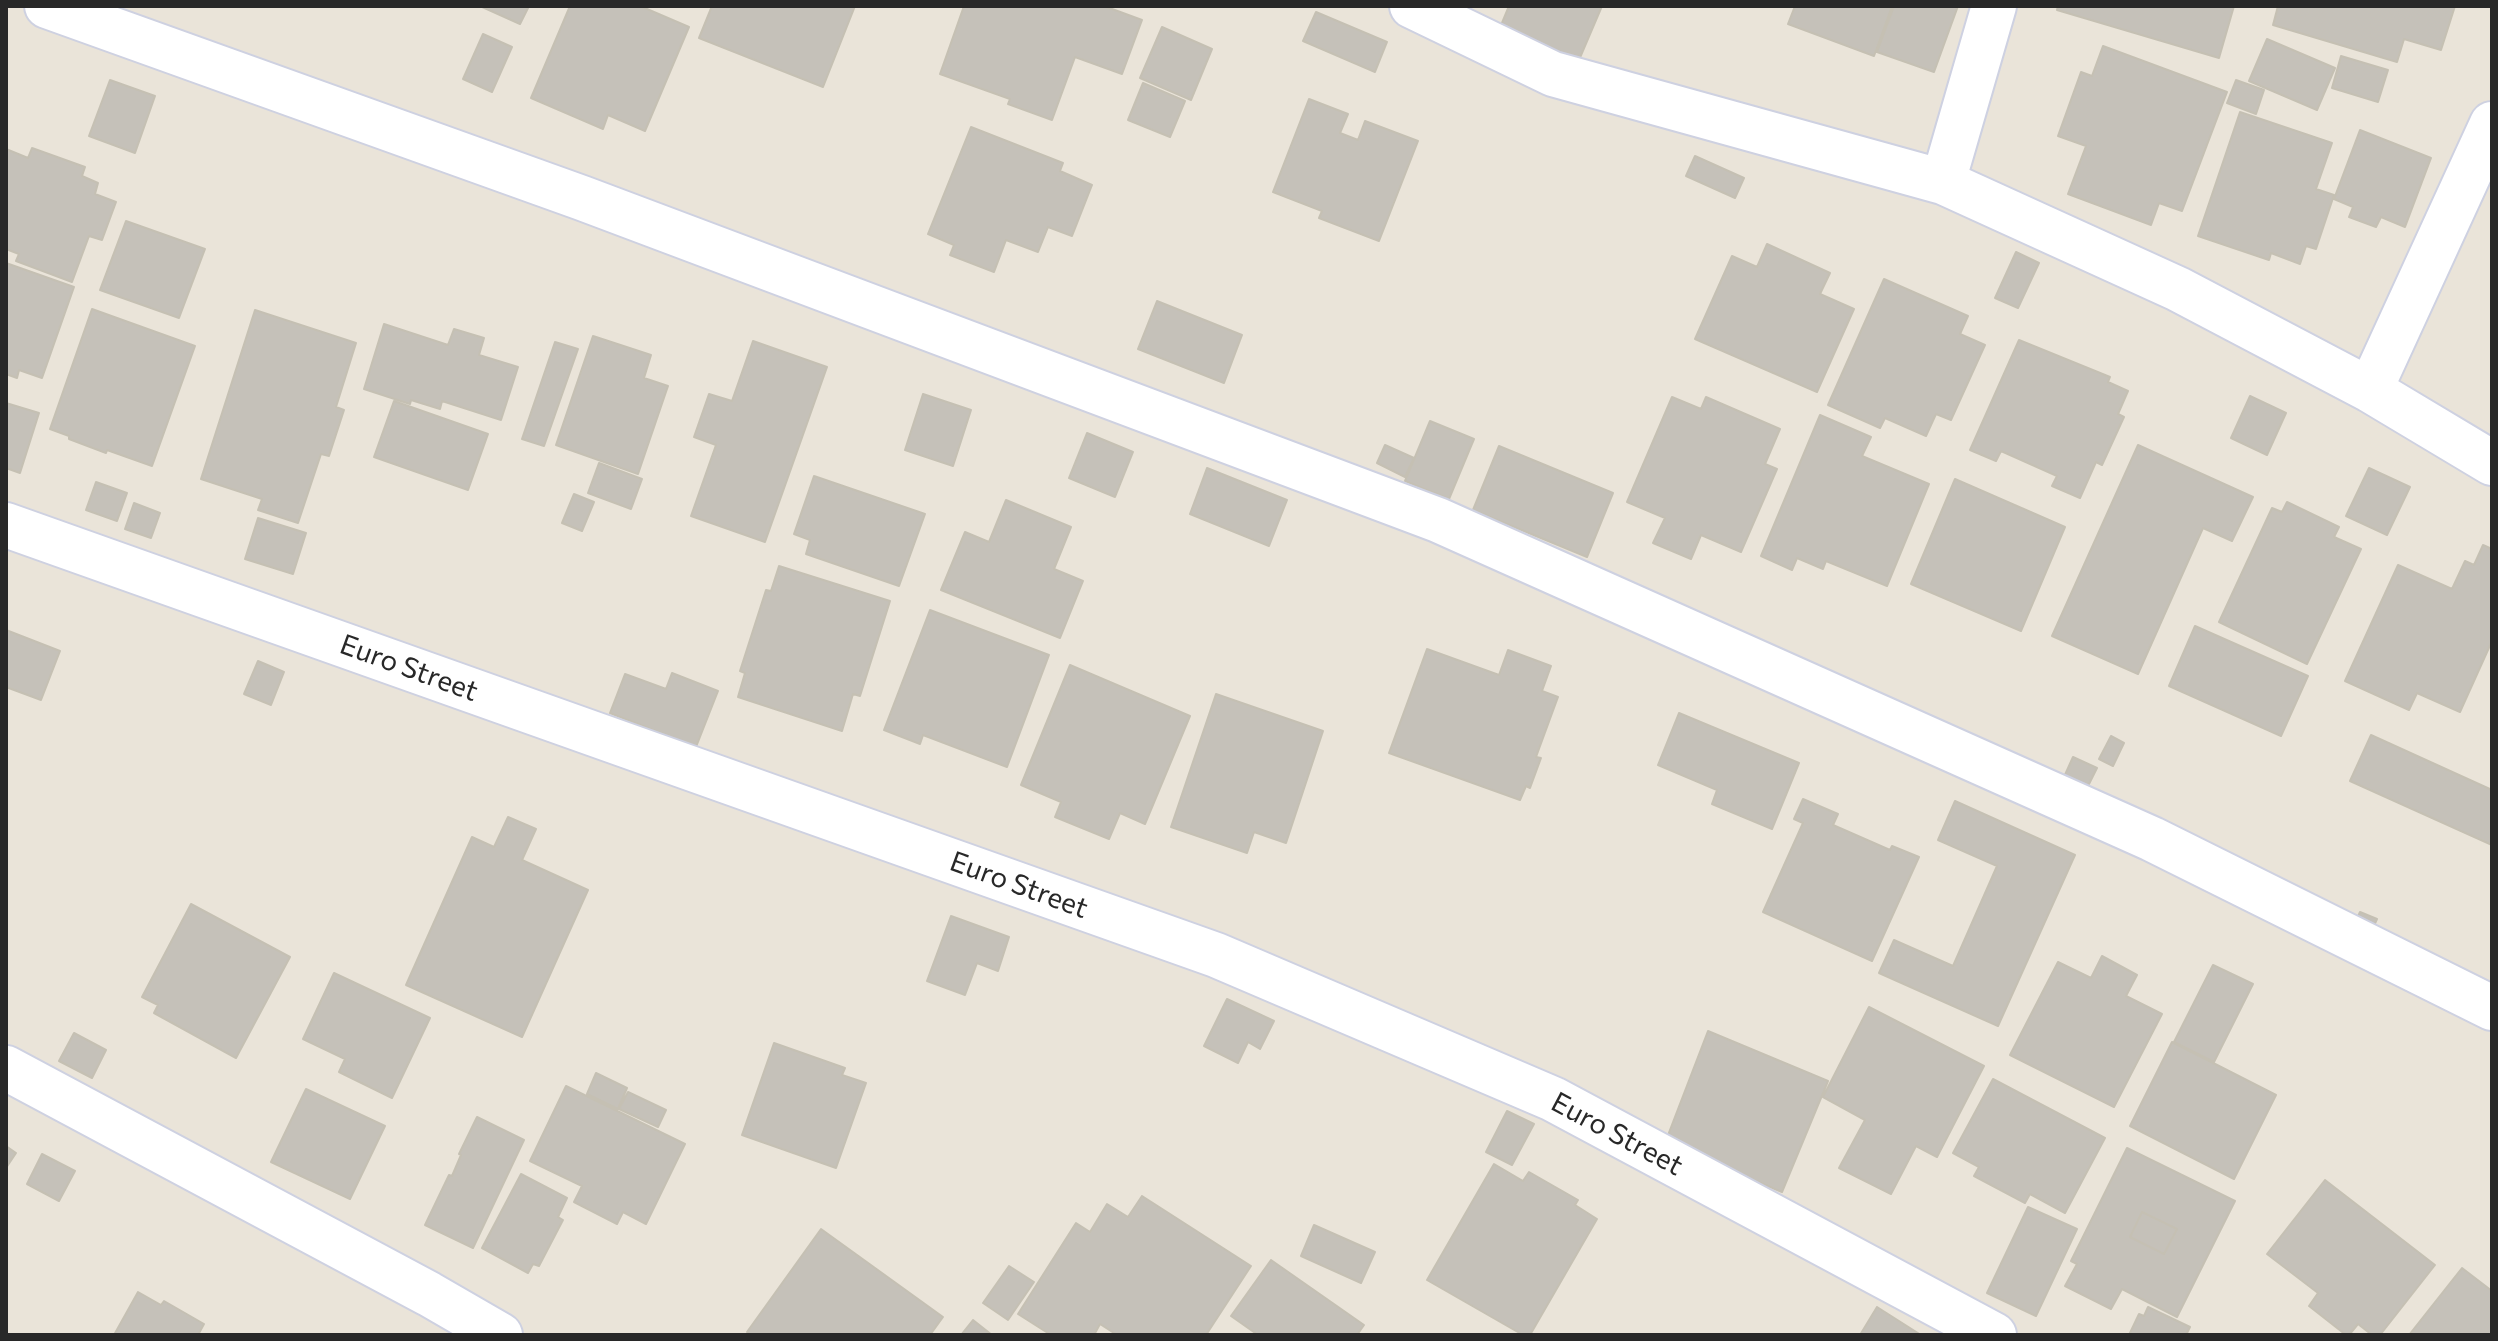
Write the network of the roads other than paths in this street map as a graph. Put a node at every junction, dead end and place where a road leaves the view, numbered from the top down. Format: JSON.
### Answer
{"nodes":[{"id":1,"x":47,"y":6,"type":"edge"},
{"id":2,"x":1412,"y":6,"type":"edge"},
{"id":3,"x":1994,"y":6,"type":"edge"},
{"id":4,"x":2492,"y":124,"type":"edge"},
{"id":5,"x":1943,"y":182,"type":"junction"},
{"id":6,"x":2370,"y":390,"type":"junction"},
{"id":7,"x":2492,"y":463,"type":"edge"},
{"id":8,"x":6,"y":525,"type":"edge"},
{"id":9,"x":2492,"y":1008,"type":"edge"},
{"id":10,"x":6,"y":1068,"type":"edge"},
{"id":11,"x":500,"y":1335,"type":"edge"},
{"id":12,"x":1994,"y":1335,"type":"edge"}],
"edges":[{"from":1,"to":9,"type":"street"},
{"from":2,"to":5,"type":"street"},
{"from":3,"to":5,"type":"street"},
{"from":4,"to":6,"type":"street"},
{"from":5,"to":6,"type":"street"},
{"from":6,"to":7,"type":"street"},
{"from":8,"to":12,"type":"street","name":"Euro Street"},
{"from":10,"to":11,"type":"street"}]}
